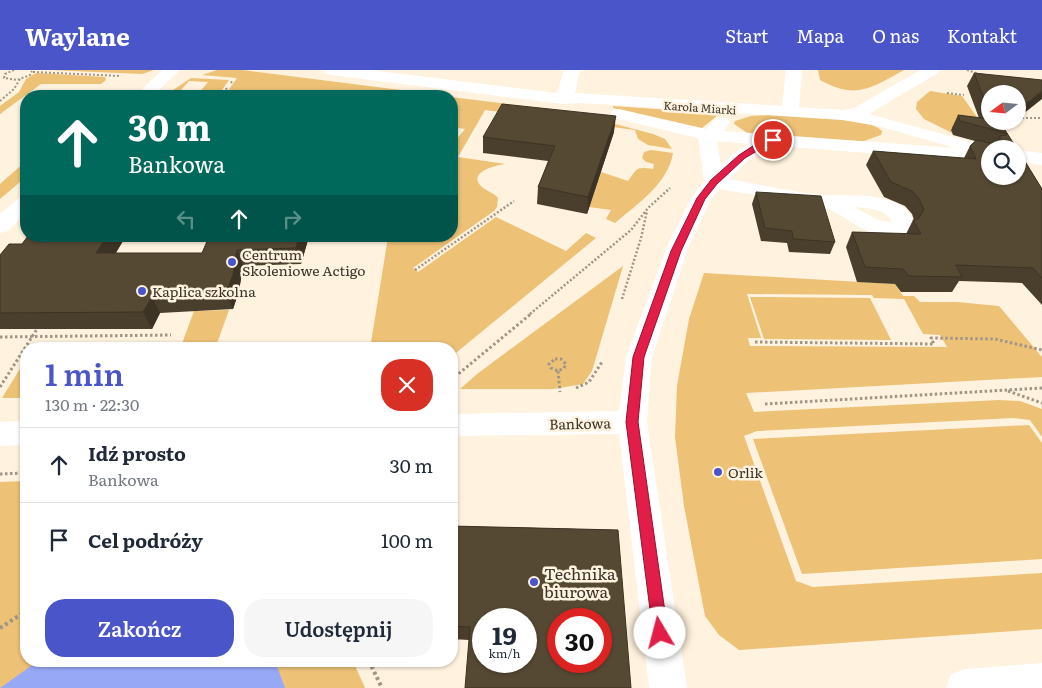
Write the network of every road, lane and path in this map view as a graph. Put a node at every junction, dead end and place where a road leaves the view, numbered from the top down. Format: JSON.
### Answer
{"nodes":[{"id":1,"x":14,"y":70,"type":"edge"},
{"id":2,"x":172,"y":70,"type":"edge"},
{"id":3,"x":330,"y":70,"type":"edge"},
{"id":4,"x":572,"y":70,"type":"edge"},
{"id":5,"x":794,"y":70,"type":"edge"},
{"id":6,"x":932,"y":70,"type":"edge"},
{"id":7,"x":967,"y":70,"type":"edge"},
{"id":8,"x":32,"y":71,"type":"edge"},
{"id":9,"x":487,"y":72,"type":"dead end"},
{"id":10,"x":121,"y":76,"type":"dead end"},
{"id":11,"x":983,"y":76,"type":"edge"},
{"id":12,"x":6,"y":79,"type":"junction"},
{"id":13,"x":20,"y":79,"type":"junction"},
{"id":14,"x":0,"y":81,"type":"edge"},
{"id":15,"x":476,"y":88,"type":"junction"},
{"id":16,"x":150,"y":90,"type":"edge"},
{"id":17,"x":893,"y":92,"type":"junction"},
{"id":18,"x":562,"y":99,"type":"junction"},
{"id":19,"x":0,"y":101,"type":"edge"},
{"id":20,"x":744,"y":110,"type":"junction"},
{"id":21,"x":790,"y":112,"type":"junction"},
{"id":22,"x":842,"y":115,"type":"junction"},
{"id":23,"x":1026,"y":118,"type":"edge"},
{"id":24,"x":1042,"y":118,"type":"edge"},
{"id":25,"x":898,"y":125,"type":"junction"},
{"id":26,"x":709,"y":135,"type":"junction"},
{"id":27,"x":773,"y":140,"type":"junction"},
{"id":28,"x":858,"y":147,"type":"junction"},
{"id":29,"x":981,"y":150,"type":"edge"},
{"id":30,"x":981,"y":153,"type":"edge"},
{"id":31,"x":1026,"y":157,"type":"edge"},
{"id":32,"x":1042,"y":159,"type":"edge"},
{"id":33,"x":714,"y":182,"type":"junction"},
{"id":34,"x":675,"y":184,"type":"dead end"},
{"id":35,"x":514,"y":201,"type":"dead end"},
{"id":36,"x":824,"y":201,"type":"edge"},
{"id":37,"x":20,"y":208,"type":"edge"},
{"id":38,"x":648,"y":208,"type":"junction"},
{"id":39,"x":0,"y":226,"type":"edge"},
{"id":40,"x":458,"y":240,"type":"edge"},
{"id":41,"x":455,"y":242,"type":"edge"},
{"id":42,"x":415,"y":270,"type":"dead end"},
{"id":43,"x":620,"y":305,"type":"dead end"},
{"id":44,"x":37,"y":329,"type":"edge"},
{"id":45,"x":171,"y":335,"type":"dead end"},
{"id":46,"x":0,"y":337,"type":"edge"},
{"id":47,"x":32,"y":337,"type":"junction"},
{"id":48,"x":29,"y":342,"type":"edge"},
{"id":49,"x":755,"y":342,"type":"dead end"},
{"id":50,"x":1042,"y":350,"type":"edge"},
{"id":51,"x":605,"y":352,"type":"dead end"},
{"id":52,"x":20,"y":356,"type":"edge"},
{"id":53,"x":558,"y":371,"type":"junction"},
{"id":54,"x":458,"y":374,"type":"edge"},
{"id":55,"x":0,"y":387,"type":"edge"},
{"id":56,"x":1042,"y":388,"type":"edge"},
{"id":57,"x":1005,"y":390,"type":"junction"},
{"id":58,"x":552,"y":392,"type":"dead end"},
{"id":59,"x":560,"y":392,"type":"junction"},
{"id":60,"x":765,"y":404,"type":"dead end"},
{"id":61,"x":1042,"y":404,"type":"edge"},
{"id":62,"x":632,"y":422,"type":"junction"},
{"id":63,"x":458,"y":425,"type":"edge"},
{"id":64,"x":20,"y":433,"type":"edge"},
{"id":65,"x":0,"y":434,"type":"edge"},
{"id":66,"x":0,"y":474,"type":"edge"},
{"id":67,"x":20,"y":474,"type":"edge"},
{"id":68,"x":20,"y":615,"type":"edge"},
{"id":69,"x":0,"y":628,"type":"edge"},
{"id":70,"x":372,"y":667,"type":"edge"},
{"id":71,"x":1042,"y":682,"type":"edge"},
{"id":72,"x":382,"y":688,"type":"edge"},
{"id":73,"x":668,"y":688,"type":"edge"},
{"id":74,"x":965,"y":688,"type":"edge"}],
"edges":[{"from":1,"to":12,"type":"path"},
{"from":2,"to":16,"type":"street"},
{"from":3,"to":15,"type":"street","name":"Karola Miarki"},
{"from":4,"to":18,"type":"street"},
{"from":5,"to":21,"type":"street"},
{"from":6,"to":17,"type":"street"},
{"from":7,"to":11,"type":"path"},
{"from":8,"to":10,"type":"path"},
{"from":8,"to":13,"type":"path"},
{"from":9,"to":15,"type":"street"},
{"from":12,"to":13,"type":"path"},
{"from":12,"to":14,"type":"path"},
{"from":13,"to":19,"type":"path"},
{"from":15,"to":18,"type":"street","name":"Karola Miarki"},
{"from":17,"to":22,"type":"street"},
{"from":17,"to":25,"type":"street"},
{"from":18,"to":20,"type":"street","name":"Karola Miarki"},
{"from":18,"to":26,"type":"street","name":"Karola Miarki"},
{"from":20,"to":21,"type":"street","name":"Karola Miarki"},
{"from":20,"to":26,"type":"street"},
{"from":21,"to":22,"type":"street","name":"Karola Miarki"},
{"from":22,"to":25,"type":"street","name":"Karola Miarki"},
{"from":23,"to":24,"type":"path"},
{"from":25,"to":28,"type":"street","name":"Karola Miarki"},
{"from":25,"to":29,"type":"street","name":"Karola Miarki"},
{"from":26,"to":27,"type":"street","name":"Karola Miarki"},
{"from":26,"to":33,"type":"street"},
{"from":27,"to":28,"type":"street","name":"Karola Miarki"},
{"from":27,"to":33,"type":"street"},
{"from":28,"to":30,"type":"street","name":"Karola Miarki"},
{"from":31,"to":32,"type":"street"},
{"from":33,"to":36,"type":"street"},
{"from":33,"to":62,"type":"street"},
{"from":34,"to":38,"type":"path"},
{"from":35,"to":40,"type":"path"},
{"from":37,"to":39,"type":"street"},
{"from":38,"to":43,"type":"path"},
{"from":38,"to":54,"type":"path"},
{"from":41,"to":42,"type":"path"},
{"from":44,"to":47,"type":"path"},
{"from":45,"to":47,"type":"path"},
{"from":46,"to":47,"type":"path"},
{"from":47,"to":48,"type":"path"},
{"from":49,"to":50,"type":"path"},
{"from":51,"to":59,"type":"path"},
{"from":52,"to":55,"type":"path"},
{"from":53,"to":53,"type":"path"},
{"from":53,"to":59,"type":"path"},
{"from":56,"to":57,"type":"path"},
{"from":57,"to":60,"type":"path"},
{"from":57,"to":61,"type":"path"},
{"from":58,"to":59,"type":"path"},
{"from":62,"to":63,"type":"street","name":"Bankowa"},
{"from":62,"to":73,"type":"street"},
{"from":64,"to":65,"type":"street"},
{"from":66,"to":67,"type":"path"},
{"from":68,"to":69,"type":"path"},
{"from":70,"to":72,"type":"path"},
{"from":71,"to":74,"type":"street"}]}
